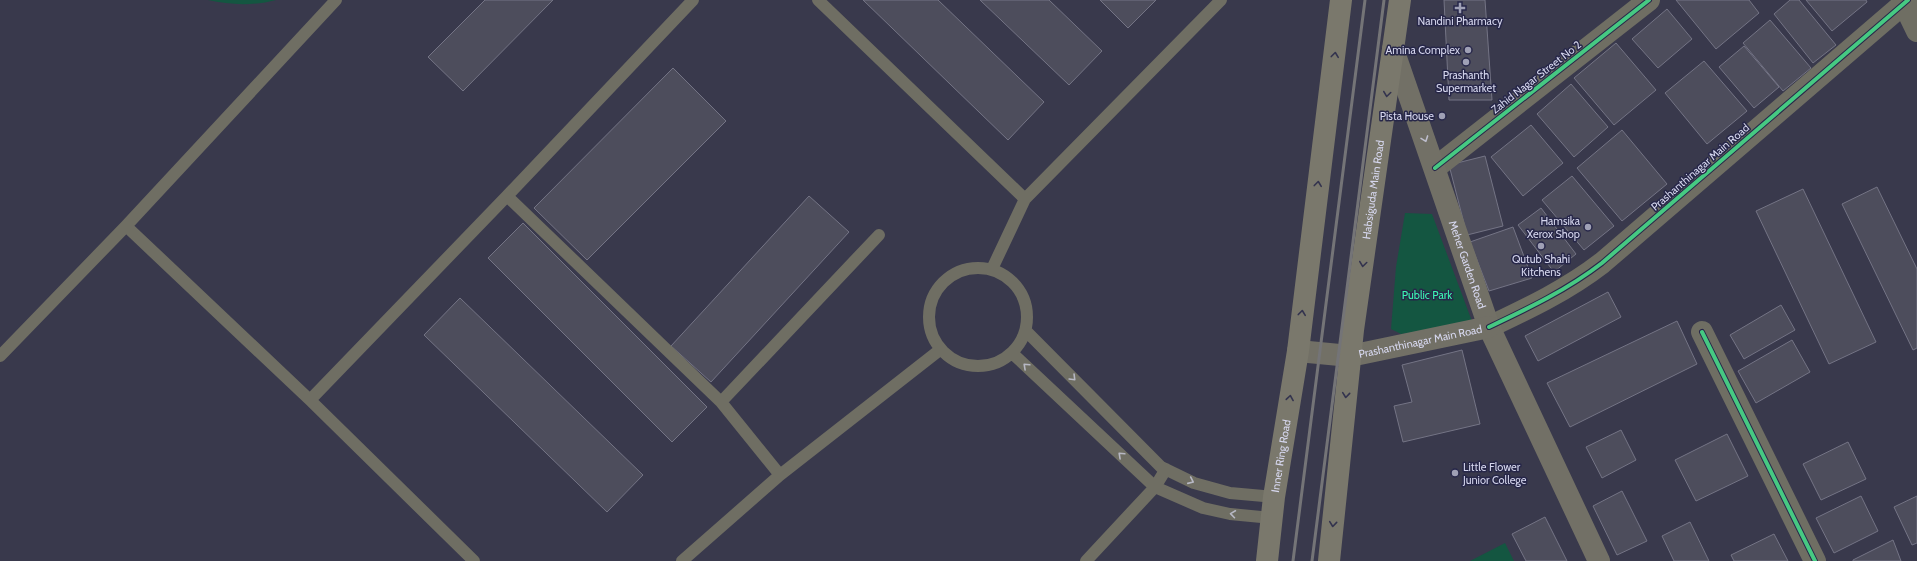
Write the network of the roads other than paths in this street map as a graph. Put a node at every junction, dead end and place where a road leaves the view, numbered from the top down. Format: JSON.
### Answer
{"nodes":[{"id":1,"x":336,"y":0,"type":"edge"},
{"id":2,"x":693,"y":0,"type":"edge"},
{"id":3,"x":818,"y":0,"type":"edge"},
{"id":4,"x":1341,"y":0,"type":"edge"},
{"id":5,"x":1400,"y":0,"type":"edge"},
{"id":6,"x":1649,"y":0,"type":"edge"},
{"id":7,"x":1216,"y":2,"type":"edge"},
{"id":8,"x":1906,"y":2,"type":"edge"},
{"id":9,"x":1917,"y":31,"type":"edge"},
{"id":10,"x":1393,"y":49,"type":"junction"},
{"id":11,"x":1435,"y":168,"type":"junction"},
{"id":12,"x":507,"y":196,"type":"junction"},
{"id":13,"x":1026,"y":199,"type":"junction"},
{"id":14,"x":126,"y":226,"type":"junction"},
{"id":15,"x":879,"y":236,"type":"dead end"},
{"id":16,"x":992,"y":269,"type":"junction"},
{"id":17,"x":1490,"y":327,"type":"junction"},
{"id":18,"x":1026,"y":331,"type":"junction"},
{"id":19,"x":1702,"y":332,"type":"dead end"},
{"id":20,"x":941,"y":349,"type":"junction"},
{"id":21,"x":1298,"y":352,"type":"junction"},
{"id":22,"x":1012,"y":353,"type":"junction"},
{"id":23,"x":0,"y":356,"type":"edge"},
{"id":24,"x":1350,"y":356,"type":"junction"},
{"id":25,"x":310,"y":400,"type":"junction"},
{"id":26,"x":721,"y":402,"type":"junction"},
{"id":27,"x":1166,"y":469,"type":"junction"},
{"id":28,"x":780,"y":475,"type":"junction"},
{"id":29,"x":1155,"y":487,"type":"junction"},
{"id":30,"x":1273,"y":508,"type":"junction"},
{"id":31,"x":474,"y":561,"type":"edge"},
{"id":32,"x":682,"y":561,"type":"edge"},
{"id":33,"x":1086,"y":561,"type":"edge"},
{"id":34,"x":1267,"y":561,"type":"edge"},
{"id":35,"x":1329,"y":561,"type":"edge"},
{"id":36,"x":1599,"y":561,"type":"edge"},
{"id":37,"x":1816,"y":561,"type":"edge"}],
"edges":[{"from":1,"to":14,"type":"lane"},
{"from":2,"to":12,"type":"lane"},
{"from":3,"to":13,"type":"lane"},
{"from":21,"to":4,"type":"main road","one_way":true},
{"from":5,"to":10,"type":"main road","name":"Habsiguda Main Road"},
{"from":6,"to":11,"type":"street","name":"Zahid Nagar Street No 2"},
{"from":7,"to":13,"type":"lane"},
{"from":8,"to":9,"type":"street"},
{"from":8,"to":17,"type":"street","name":"Prashanthinagar Main Road"},
{"from":10,"to":11,"type":"main road","name":"Meher Garden Road","one_way":true},
{"from":10,"to":24,"type":"main road","name":"Habsiguda Main Road","one_way":true},
{"from":11,"to":17,"type":"main road","name":"Meher Garden Road"},
{"from":12,"to":25,"type":"lane"},
{"from":12,"to":26,"type":"lane"},
{"from":13,"to":16,"type":"lane"},
{"from":14,"to":23,"type":"lane"},
{"from":14,"to":25,"type":"lane"},
{"from":15,"to":26,"type":"lane"},
{"from":16,"to":18,"type":"lane"},
{"from":16,"to":20,"type":"lane"},
{"from":17,"to":24,"type":"main road","name":"Prashanthinagar Main Road"},
{"from":17,"to":36,"type":"main road","name":"Meher Garden Road"},
{"from":18,"to":22,"type":"lane"},
{"from":18,"to":27,"type":"lane","one_way":true},
{"from":19,"to":37,"type":"street"},
{"from":20,"to":22,"type":"lane"},
{"from":20,"to":28,"type":"lane"},
{"from":21,"to":24,"type":"main road","name":"Prashanthinagar Main Road"},
{"from":30,"to":21,"type":"main road","name":"Inner Ring Road","one_way":true},
{"from":29,"to":22,"type":"lane","one_way":true},
{"from":24,"to":35,"type":"main road","one_way":true},
{"from":25,"to":31,"type":"lane"},
{"from":26,"to":28,"type":"lane"},
{"from":27,"to":29,"type":"lane"},
{"from":27,"to":30,"type":"lane","one_way":true},
{"from":28,"to":32,"type":"lane"},
{"from":30,"to":29,"type":"lane","one_way":true},
{"from":29,"to":33,"type":"lane"},
{"from":30,"to":34,"type":"main road","name":"Inner Ring Road"}]}
